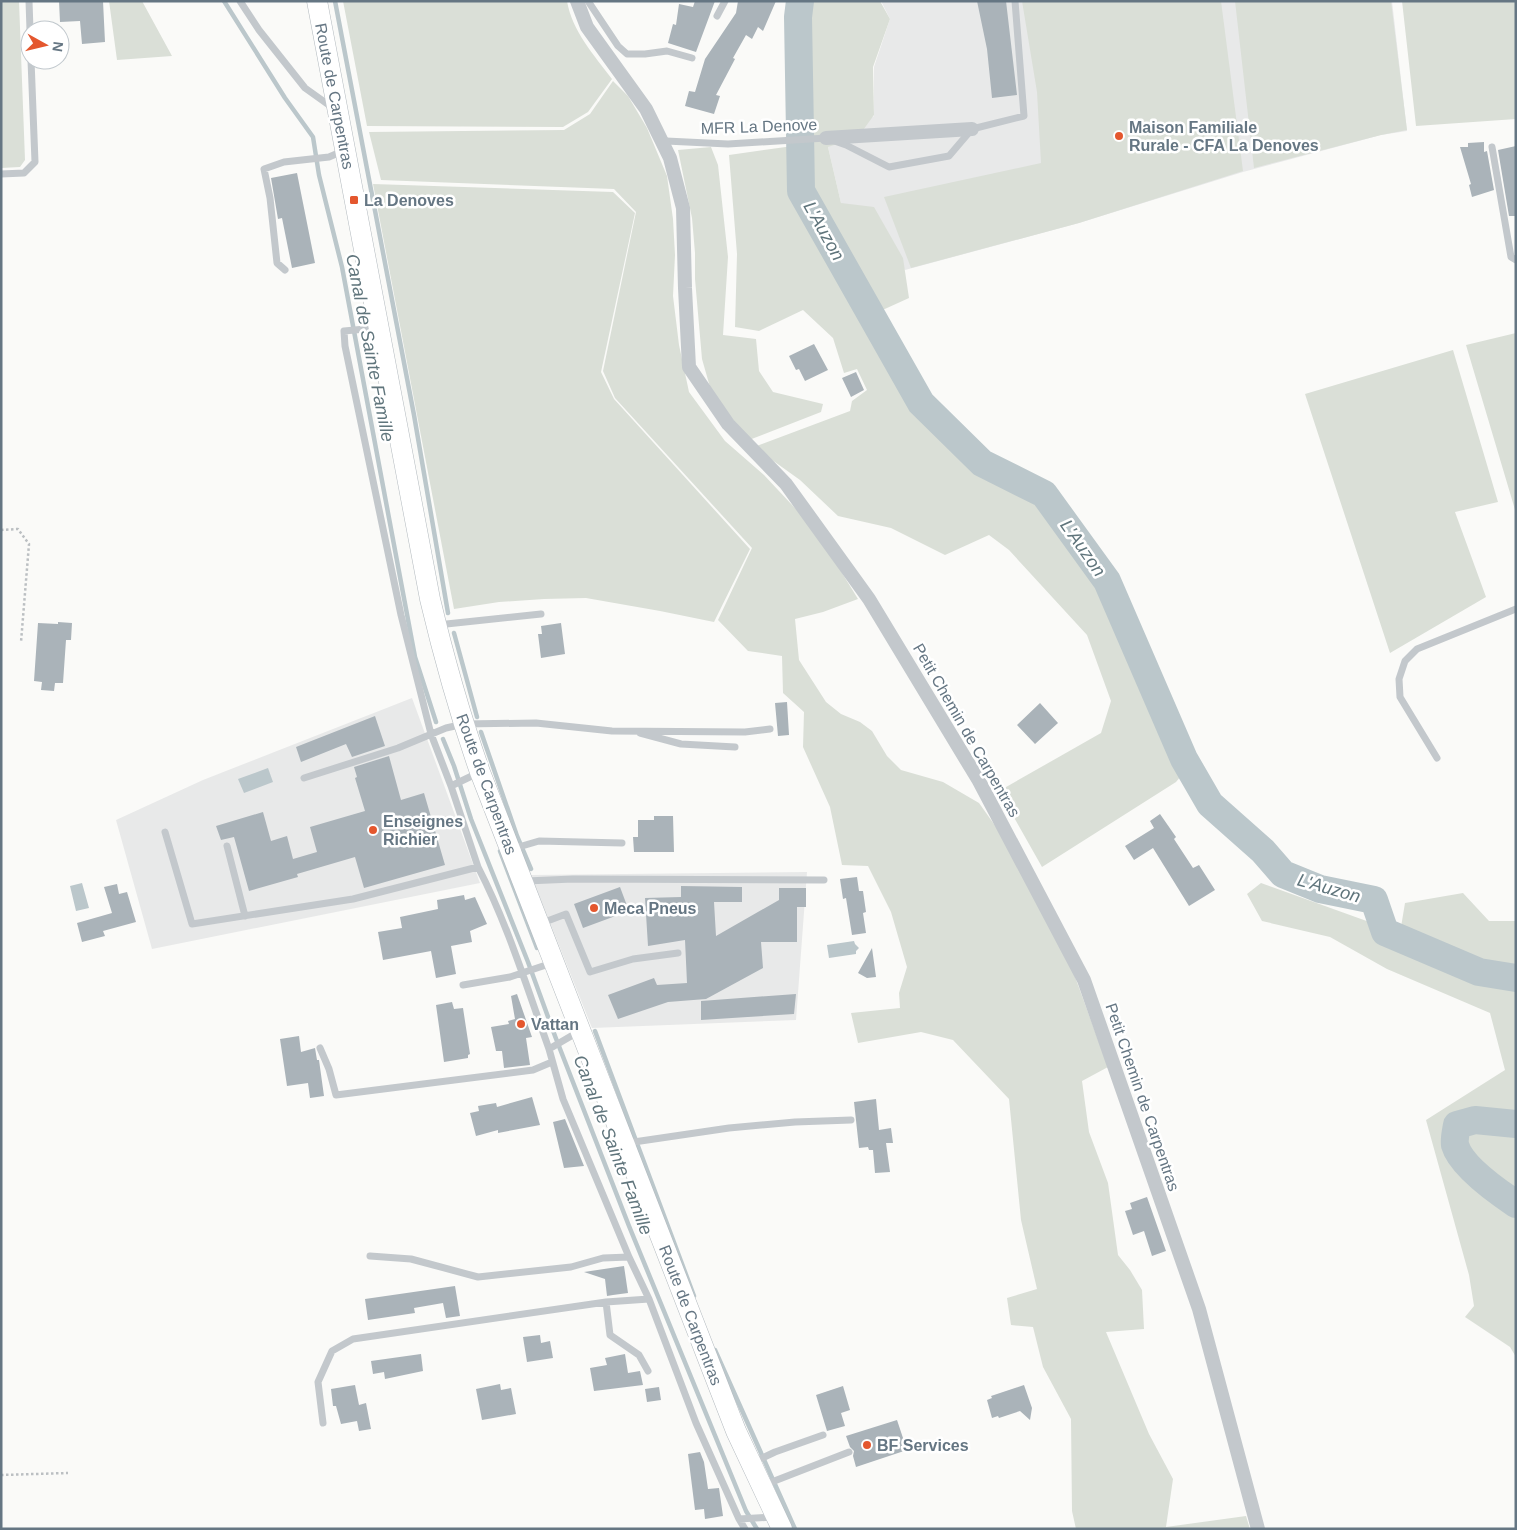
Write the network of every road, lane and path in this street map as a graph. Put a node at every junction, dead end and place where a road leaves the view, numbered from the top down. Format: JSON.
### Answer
{"nodes":[{"id":1,"x":29,"y":1,"type":"edge"},
{"id":2,"x":240,"y":1,"type":"edge"},
{"id":3,"x":317,"y":1,"type":"edge"},
{"id":4,"x":577,"y":1,"type":"edge"},
{"id":5,"x":588,"y":1,"type":"edge"},
{"id":6,"x":724,"y":1,"type":"edge"},
{"id":7,"x":1015,"y":1,"type":"edge"},
{"id":8,"x":717,"y":16,"type":"dead end"},
{"id":9,"x":30,"y":20,"type":"edge"},
{"id":10,"x":692,"y":58,"type":"dead end"},
{"id":11,"x":31,"y":70,"type":"edge"},
{"id":12,"x":338,"y":111,"type":"junction"},
{"id":13,"x":977,"y":128,"type":"junction"},
{"id":14,"x":826,"y":138,"type":"junction"},
{"id":15,"x":666,"y":141,"type":"dead end"},
{"id":16,"x":1492,"y":147,"type":"dead end"},
{"id":17,"x":345,"y":150,"type":"junction"},
{"id":18,"x":1,"y":174,"type":"edge"},
{"id":19,"x":1516,"y":260,"type":"edge"},
{"id":20,"x":285,"y":270,"type":"dead end"},
{"id":21,"x":378,"y":328,"type":"junction"},
{"id":22,"x":1,"y":530,"type":"edge"},
{"id":23,"x":1516,"y":609,"type":"edge"},
{"id":24,"x":541,"y":614,"type":"dead end"},
{"id":25,"x":436,"y":626,"type":"junction"},
{"id":26,"x":21,"y":642,"type":"dead end"},
{"id":27,"x":464,"y":724,"type":"junction"},
{"id":28,"x":770,"y":729,"type":"dead end"},
{"id":29,"x":632,"y":731,"type":"junction"},
{"id":30,"x":431,"y":734,"type":"junction"},
{"id":31,"x":735,"y":747,"type":"dead end"},
{"id":32,"x":1438,"y":758,"type":"dead end"},
{"id":33,"x":480,"y":772,"type":"junction"},
{"id":34,"x":304,"y":778,"type":"dead end"},
{"id":35,"x":451,"y":786,"type":"junction"},
{"id":36,"x":165,"y":832,"type":"dead end"},
{"id":37,"x":622,"y":843,"type":"dead end"},
{"id":38,"x":227,"y":846,"type":"dead end"},
{"id":39,"x":509,"y":847,"type":"junction"},
{"id":40,"x":478,"y":867,"type":"junction"},
{"id":41,"x":824,"y":880,"type":"dead end"},
{"id":42,"x":523,"y":881,"type":"junction"},
{"id":43,"x":245,"y":916,"type":"junction"},
{"id":44,"x":539,"y":924,"type":"junction"},
{"id":45,"x":678,"y":953,"type":"dead end"},
{"id":46,"x":554,"y":962,"type":"junction"},
{"id":47,"x":522,"y":973,"type":"junction"},
{"id":48,"x":463,"y":985,"type":"dead end"},
{"id":49,"x":581,"y":1030,"type":"junction"},
{"id":50,"x":320,"y":1048,"type":"dead end"},
{"id":51,"x":548,"y":1049,"type":"junction"},
{"id":52,"x":552,"y":1062,"type":"junction"},
{"id":53,"x":851,"y":1120,"type":"dead end"},
{"id":54,"x":624,"y":1144,"type":"junction"},
{"id":55,"x":370,"y":1256,"type":"dead end"},
{"id":56,"x":630,"y":1256,"type":"junction"},
{"id":57,"x":649,"y":1299,"type":"junction"},
{"id":58,"x":606,"y":1302,"type":"junction"},
{"id":59,"x":648,"y":1371,"type":"dead end"},
{"id":60,"x":323,"y":1423,"type":"dead end"},
{"id":61,"x":823,"y":1435,"type":"dead end"},
{"id":62,"x":849,"y":1452,"type":"dead end"},
{"id":63,"x":751,"y":1463,"type":"junction"},
{"id":64,"x":68,"y":1473,"type":"dead end"},
{"id":65,"x":1,"y":1475,"type":"edge"},
{"id":66,"x":762,"y":1486,"type":"junction"},
{"id":67,"x":739,"y":1519,"type":"junction"},
{"id":68,"x":779,"y":1523,"type":"edge"},
{"id":69,"x":745,"y":1529,"type":"edge"},
{"id":70,"x":1258,"y":1529,"type":"edge"}],
"edges":[{"from":1,"to":9,"type":"lane"},
{"from":2,"to":12,"type":"lane"},
{"from":3,"to":12,"type":"main road","name":"Route de Carpentras"},
{"from":4,"to":70,"type":"street","name":"Petit Chemin de Carpentras"},
{"from":5,"to":10,"type":"lane"},
{"from":6,"to":8,"type":"lane"},
{"from":7,"to":13,"type":"lane"},
{"from":11,"to":18,"type":"lane"},
{"from":12,"to":17,"type":"main road","name":"Route de Carpentras"},
{"from":13,"to":14,"type":"street"},
{"from":13,"to":14,"type":"lane","name":"MFR La Denove"},
{"from":14,"to":15,"type":"lane","name":"MFR La Denove"},
{"from":16,"to":19,"type":"lane"},
{"from":17,"to":20,"type":"lane"},
{"from":17,"to":21,"type":"main road","name":"Route de Carpentras"},
{"from":21,"to":25,"type":"main road","name":"Route de Carpentras"},
{"from":21,"to":30,"type":"lane"},
{"from":22,"to":26,"type":"path"},
{"from":23,"to":32,"type":"lane"},
{"from":24,"to":25,"type":"lane"},
{"from":25,"to":27,"type":"main road","name":"Route de Carpentras"},
{"from":27,"to":29,"type":"lane"},
{"from":27,"to":30,"type":"lane"},
{"from":27,"to":33,"type":"main road","name":"Route de Carpentras"},
{"from":28,"to":29,"type":"lane"},
{"from":29,"to":31,"type":"lane"},
{"from":30,"to":34,"type":"lane"},
{"from":30,"to":35,"type":"lane"},
{"from":33,"to":35,"type":"lane"},
{"from":33,"to":39,"type":"main road","name":"Route de Carpentras"},
{"from":35,"to":40,"type":"lane"},
{"from":36,"to":43,"type":"lane"},
{"from":37,"to":39,"type":"lane"},
{"from":38,"to":43,"type":"lane"},
{"from":39,"to":42,"type":"main road","name":"Route de Carpentras"},
{"from":40,"to":43,"type":"lane"},
{"from":40,"to":47,"type":"lane"},
{"from":41,"to":42,"type":"lane"},
{"from":42,"to":44,"type":"main road","name":"Route de Carpentras"},
{"from":44,"to":45,"type":"lane"},
{"from":44,"to":46,"type":"main road","name":"Route de Carpentras"},
{"from":46,"to":47,"type":"lane"},
{"from":46,"to":49,"type":"main road","name":"Route de Carpentras"},
{"from":47,"to":48,"type":"lane"},
{"from":47,"to":51,"type":"lane"},
{"from":49,"to":51,"type":"lane"},
{"from":49,"to":54,"type":"main road","name":"Route de Carpentras"},
{"from":50,"to":52,"type":"lane"},
{"from":51,"to":52,"type":"lane"},
{"from":52,"to":56,"type":"lane"},
{"from":53,"to":54,"type":"lane"},
{"from":54,"to":63,"type":"main road","name":"Route de Carpentras"},
{"from":55,"to":56,"type":"lane"},
{"from":56,"to":57,"type":"lane"},
{"from":57,"to":58,"type":"lane"},
{"from":57,"to":67,"type":"lane"},
{"from":58,"to":59,"type":"lane"},
{"from":58,"to":60,"type":"lane"},
{"from":61,"to":63,"type":"lane"},
{"from":62,"to":66,"type":"lane"},
{"from":63,"to":66,"type":"main road","name":"Route de Carpentras"},
{"from":64,"to":65,"type":"path"},
{"from":66,"to":68,"type":"main road","name":"Route de Carpentras"},
{"from":67,"to":68,"type":"lane"},
{"from":67,"to":69,"type":"lane"}]}
